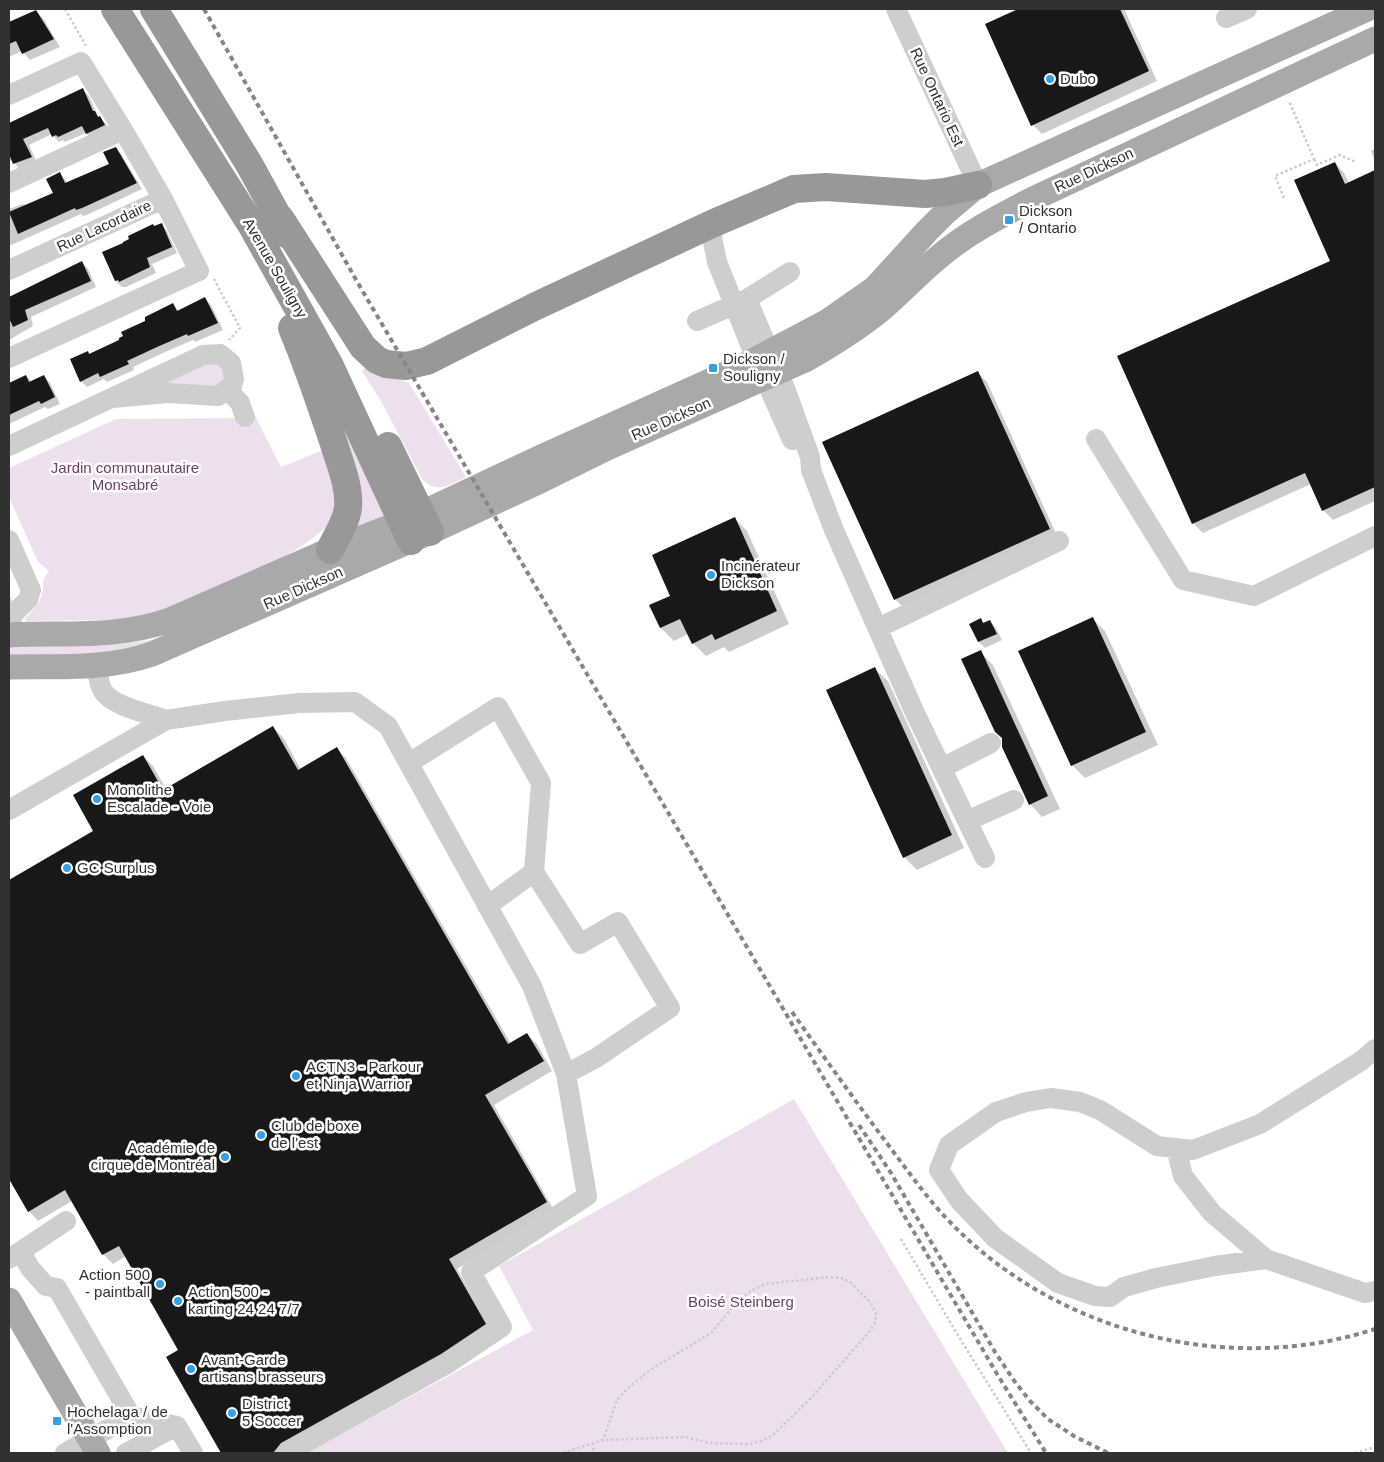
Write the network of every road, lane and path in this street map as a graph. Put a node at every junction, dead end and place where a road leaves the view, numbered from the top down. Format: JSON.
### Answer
{"nodes":[{"id":1,"x":115,"y":9,"type":"edge"},
{"id":2,"x":154,"y":9,"type":"edge"},
{"id":3,"x":896,"y":9,"type":"edge"},
{"id":4,"x":1247,"y":9,"type":"edge"},
{"id":5,"x":1367,"y":9,"type":"edge"},
{"id":6,"x":1226,"y":18,"type":"dead end"},
{"id":7,"x":1375,"y":39,"type":"edge"},
{"id":8,"x":9,"y":95,"type":"edge"},
{"id":9,"x":1288,"y":101,"type":"dead end"},
{"id":10,"x":123,"y":130,"type":"junction"},
{"id":11,"x":1314,"y":159,"type":"junction"},
{"id":12,"x":1356,"y":162,"type":"dead end"},
{"id":13,"x":9,"y":182,"type":"edge"},
{"id":14,"x":978,"y":185,"type":"junction"},
{"id":15,"x":1284,"y":198,"type":"dead end"},
{"id":16,"x":163,"y":199,"type":"junction"},
{"id":17,"x":280,"y":218,"type":"junction"},
{"id":18,"x":714,"y":223,"type":"junction"},
{"id":19,"x":252,"y":226,"type":"junction"},
{"id":20,"x":9,"y":270,"type":"edge"},
{"id":21,"x":790,"y":272,"type":"dead end"},
{"id":22,"x":740,"y":302,"type":"junction"},
{"id":23,"x":697,"y":321,"type":"dead end"},
{"id":24,"x":864,"y":322,"type":"junction"},
{"id":25,"x":9,"y":358,"type":"edge"},
{"id":26,"x":767,"y":365,"type":"junction"},
{"id":27,"x":228,"y":390,"type":"junction"},
{"id":28,"x":112,"y":398,"type":"junction"},
{"id":29,"x":244,"y":417,"type":"dead end"},
{"id":30,"x":1096,"y":439,"type":"dead end"},
{"id":31,"x":9,"y":446,"type":"edge"},
{"id":32,"x":416,"y":527,"type":"junction"},
{"id":33,"x":1375,"y":536,"type":"edge"},
{"id":34,"x":9,"y":540,"type":"edge"},
{"id":35,"x":1059,"y":541,"type":"dead end"},
{"id":36,"x":330,"y":550,"type":"junction"},
{"id":37,"x":9,"y":622,"type":"edge"},
{"id":38,"x":878,"y":628,"type":"junction"},
{"id":39,"x":9,"y":635,"type":"edge"},
{"id":40,"x":98,"y":665,"type":"junction"},
{"id":41,"x":9,"y":667,"type":"edge"},
{"id":42,"x":166,"y":720,"type":"junction"},
{"id":43,"x":991,"y":743,"type":"dead end"},
{"id":44,"x":409,"y":763,"type":"junction"},
{"id":45,"x":942,"y":768,"type":"junction"},
{"id":46,"x":1014,"y":800,"type":"dead end"},
{"id":47,"x":9,"y":810,"type":"edge"},
{"id":48,"x":968,"y":820,"type":"junction"},
{"id":49,"x":985,"y":858,"type":"dead end"},
{"id":50,"x":534,"y":872,"type":"junction"},
{"id":51,"x":487,"y":906,"type":"junction"},
{"id":52,"x":1375,"y":1049,"type":"edge"},
{"id":53,"x":566,"y":1074,"type":"junction"},
{"id":54,"x":1176,"y":1148,"type":"junction"},
{"id":55,"x":66,"y":1221,"type":"dead end"},
{"id":56,"x":901,"y":1239,"type":"dead end"},
{"id":57,"x":15,"y":1256,"type":"edge"},
{"id":58,"x":1266,"y":1259,"type":"junction"},
{"id":59,"x":1375,"y":1291,"type":"edge"},
{"id":60,"x":9,"y":1300,"type":"edge"},
{"id":61,"x":131,"y":1416,"type":"junction"},
{"id":62,"x":177,"y":1426,"type":"junction"},
{"id":63,"x":603,"y":1440,"type":"junction"},
{"id":64,"x":593,"y":1442,"type":"junction"},
{"id":65,"x":94,"y":1446,"type":"edge"},
{"id":66,"x":1375,"y":1447,"type":"edge"},
{"id":67,"x":65,"y":1453,"type":"edge"},
{"id":68,"x":126,"y":1453,"type":"edge"},
{"id":69,"x":193,"y":1453,"type":"edge"},
{"id":70,"x":288,"y":1453,"type":"edge"},
{"id":71,"x":563,"y":1453,"type":"edge"},
{"id":72,"x":594,"y":1453,"type":"edge"},
{"id":73,"x":1031,"y":1453,"type":"edge"},
{"id":74,"x":1355,"y":1453,"type":"edge"}],
"edges":[{"from":1,"to":19,"type":"highway","name":"Avenue Souligny"},
{"from":2,"to":17,"type":"highway","name":"Avenue Souligny"},
{"from":3,"to":14,"type":"street","name":"Rue Ontario Est"},
{"from":4,"to":6,"type":"street"},
{"from":5,"to":14,"type":"main road","name":"Rue Dickson"},
{"from":7,"to":24,"type":"main road","name":"Rue Dickson"},
{"from":8,"to":10,"type":"street","name":"Rue Lacordaire"},
{"from":9,"to":11,"type":"path"},
{"from":10,"to":13,"type":"street"},
{"from":10,"to":16,"type":"street","name":"Rue Lacordaire"},
{"from":11,"to":12,"type":"path"},
{"from":11,"to":15,"type":"path"},
{"from":14,"to":18,"type":"highway"},
{"from":14,"to":24,"type":"main road"},
{"from":14,"to":26,"type":"main road","name":"Rue Dickson"},
{"from":16,"to":20,"type":"street","name":"Rue Lacordaire"},
{"from":16,"to":25,"type":"street"},
{"from":17,"to":18,"type":"highway"},
{"from":17,"to":32,"type":"highway","name":"Avenue Souligny"},
{"from":18,"to":22,"type":"street"},
{"from":19,"to":32,"type":"highway","name":"Avenue Souligny"},
{"from":19,"to":36,"type":"highway"},
{"from":21,"to":22,"type":"street"},
{"from":22,"to":23,"type":"street"},
{"from":22,"to":26,"type":"street"},
{"from":24,"to":26,"type":"main road","name":"Rue Dickson"},
{"from":26,"to":32,"type":"main road","name":"Rue Dickson"},
{"from":26,"to":38,"type":"street"},
{"from":27,"to":28,"type":"street"},
{"from":27,"to":28,"type":"street"},
{"from":27,"to":29,"type":"street"},
{"from":28,"to":31,"type":"street"},
{"from":30,"to":33,"type":"street"},
{"from":32,"to":36,"type":"main road","name":"Rue Dickson"},
{"from":32,"to":40,"type":"main road","name":"Rue Dickson"},
{"from":34,"to":37,"type":"street"},
{"from":35,"to":38,"type":"street"},
{"from":36,"to":39,"type":"main road","name":"Rue Dickson"},
{"from":38,"to":45,"type":"street"},
{"from":40,"to":41,"type":"main road","name":"Rue Dickson"},
{"from":40,"to":42,"type":"street"},
{"from":42,"to":44,"type":"street"},
{"from":42,"to":47,"type":"street"},
{"from":43,"to":45,"type":"street"},
{"from":44,"to":50,"type":"street"},
{"from":44,"to":51,"type":"street"},
{"from":45,"to":48,"type":"street"},
{"from":46,"to":48,"type":"street"},
{"from":48,"to":49,"type":"street"},
{"from":50,"to":51,"type":"street"},
{"from":50,"to":53,"type":"street"},
{"from":51,"to":53,"type":"street"},
{"from":52,"to":54,"type":"street"},
{"from":53,"to":70,"type":"street"},
{"from":54,"to":58,"type":"street"},
{"from":54,"to":58,"type":"street"},
{"from":55,"to":57,"type":"street"},
{"from":56,"to":73,"type":"path"},
{"from":57,"to":61,"type":"street"},
{"from":58,"to":59,"type":"street"},
{"from":60,"to":65,"type":"main road"},
{"from":61,"to":62,"type":"street"},
{"from":61,"to":65,"type":"street"},
{"from":62,"to":68,"type":"street"},
{"from":62,"to":69,"type":"street"},
{"from":63,"to":63,"type":"path"},
{"from":63,"to":64,"type":"path"},
{"from":64,"to":71,"type":"path"},
{"from":64,"to":72,"type":"path"},
{"from":65,"to":67,"type":"street"},
{"from":66,"to":74,"type":"path"}]}
